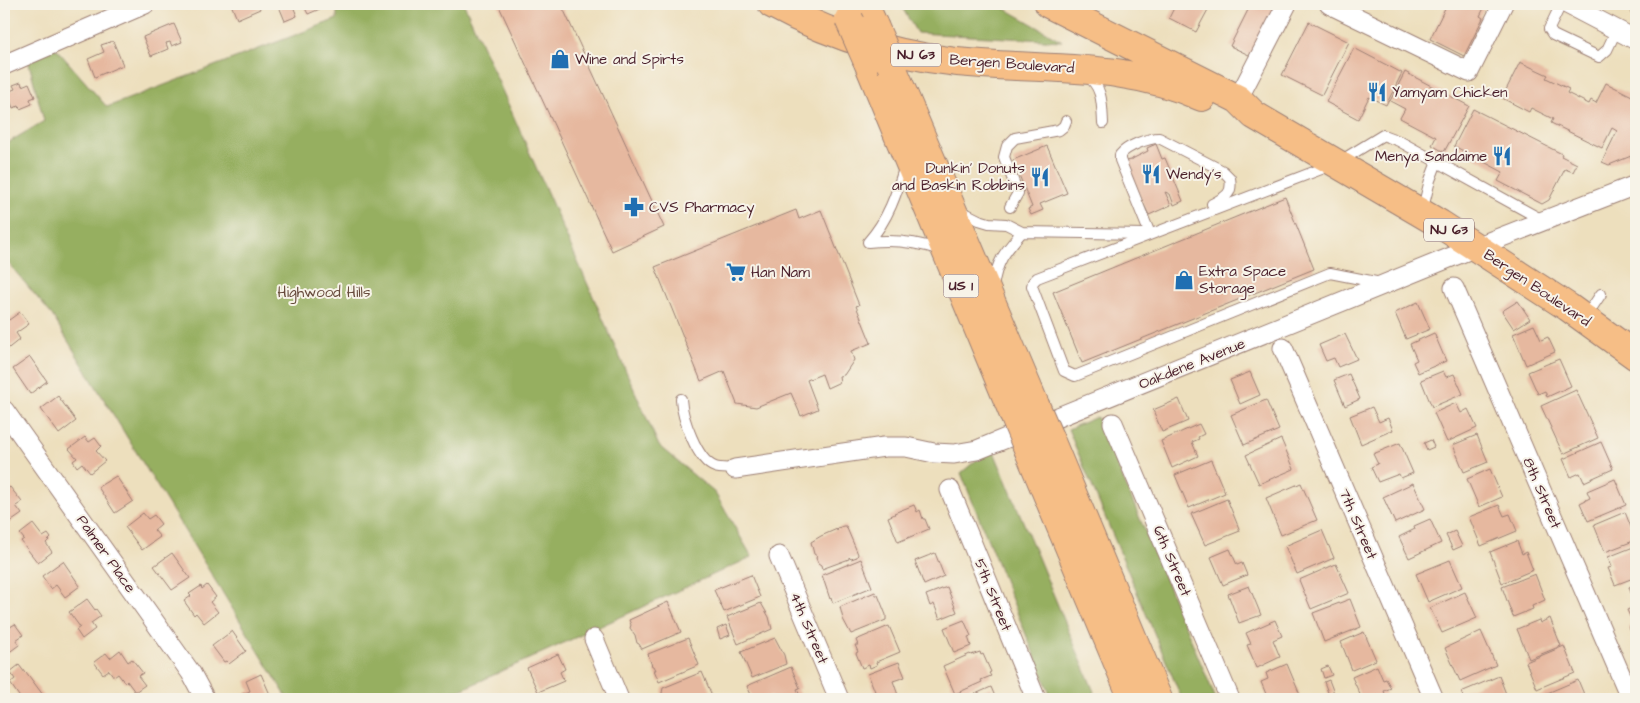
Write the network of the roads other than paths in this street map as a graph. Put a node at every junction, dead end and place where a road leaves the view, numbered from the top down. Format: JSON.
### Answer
{"nodes":[{"id":1,"x":145,"y":4,"type":"edge"},
{"id":2,"x":772,"y":4,"type":"edge"},
{"id":3,"x":1049,"y":4,"type":"edge"},
{"id":4,"x":1287,"y":4,"type":"edge"},
{"id":5,"x":1329,"y":4,"type":"edge"},
{"id":6,"x":1503,"y":4,"type":"edge"},
{"id":7,"x":1561,"y":4,"type":"edge"},
{"id":8,"x":1567,"y":4,"type":"edge"},
{"id":9,"x":857,"y":13,"type":"edge"},
{"id":10,"x":1616,"y":29,"type":"junction"},
{"id":11,"x":1636,"y":40,"type":"edge"},
{"id":12,"x":879,"y":64,"type":"junction"},
{"id":13,"x":4,"y":65,"type":"edge"},
{"id":14,"x":1069,"y":68,"type":"junction"},
{"id":15,"x":1246,"y":107,"type":"junction"},
{"id":16,"x":1066,"y":121,"type":"dead end"},
{"id":17,"x":1103,"y":123,"type":"dead end"},
{"id":18,"x":907,"y":157,"type":"junction"},
{"id":19,"x":1437,"y":162,"type":"junction"},
{"id":20,"x":1338,"y":163,"type":"junction"},
{"id":21,"x":1633,"y":186,"type":"dead end"},
{"id":22,"x":951,"y":207,"type":"junction"},
{"id":23,"x":1010,"y":207,"type":"dead end"},
{"id":24,"x":1421,"y":213,"type":"junction"},
{"id":25,"x":1544,"y":221,"type":"junction"},
{"id":26,"x":1179,"y":223,"type":"junction"},
{"id":27,"x":1022,"y":232,"type":"junction"},
{"id":28,"x":1150,"y":234,"type":"junction"},
{"id":29,"x":1476,"y":247,"type":"junction"},
{"id":30,"x":947,"y":253,"type":"junction"},
{"id":31,"x":1387,"y":284,"type":"junction"},
{"id":32,"x":1454,"y":288,"type":"dead end"},
{"id":33,"x":1601,"y":294,"type":"dead end"},
{"id":34,"x":993,"y":303,"type":"junction"},
{"id":35,"x":1584,"y":319,"type":"junction"},
{"id":36,"x":1283,"y":348,"type":"dead end"},
{"id":37,"x":1636,"y":356,"type":"edge"},
{"id":38,"x":681,"y":399,"type":"dead end"},
{"id":39,"x":4,"y":410,"type":"edge"},
{"id":40,"x":1025,"y":410,"type":"junction"},
{"id":41,"x":1113,"y":423,"type":"dead end"},
{"id":42,"x":1040,"y":446,"type":"junction"},
{"id":43,"x":735,"y":469,"type":"joint"},
{"id":44,"x":950,"y":490,"type":"dead end"},
{"id":45,"x":779,"y":556,"type":"dead end"},
{"id":46,"x":594,"y":639,"type":"dead end"},
{"id":47,"x":205,"y":699,"type":"edge"},
{"id":48,"x":619,"y":699,"type":"edge"},
{"id":49,"x":839,"y":699,"type":"edge"},
{"id":50,"x":1036,"y":699,"type":"edge"},
{"id":51,"x":1133,"y":699,"type":"edge"},
{"id":52,"x":1158,"y":699,"type":"edge"},
{"id":53,"x":1230,"y":699,"type":"edge"},
{"id":54,"x":1434,"y":699,"type":"edge"},
{"id":55,"x":1631,"y":699,"type":"edge"}],
"edges":[{"from":1,"to":13,"type":"street"},
{"from":2,"to":14,"type":"main road","name":"Bergen Boulevard","number":"NJ 63"},
{"from":3,"to":15,"type":"main road","name":"Bergen Boulevard","number":"NJ 63"},
{"from":4,"to":15,"type":"street"},
{"from":5,"to":6,"type":"street"},
{"from":7,"to":10,"type":"lane"},
{"from":8,"to":10,"type":"street"},
{"from":9,"to":12,"type":"main road","number":"US 1","bridge":true},
{"from":10,"to":11,"type":"street"},
{"from":12,"to":18,"type":"main road","number":"US 1"},
{"from":12,"to":22,"type":"main road","number":"US 1"},
{"from":14,"to":15,"type":"main road","name":"Bergen Boulevard","number":"NJ 63"},
{"from":14,"to":17,"type":"lane"},
{"from":15,"to":20,"type":"main road","name":"Bergen Boulevard","number":"NJ 63"},
{"from":16,"to":23,"type":"lane"},
{"from":18,"to":30,"type":"main road","number":"US 1"},
{"from":18,"to":30,"type":"lane"},
{"from":19,"to":20,"type":"lane"},
{"from":19,"to":24,"type":"lane"},
{"from":19,"to":25,"type":"lane"},
{"from":20,"to":24,"type":"main road","name":"Bergen Boulevard","number":"NJ 63"},
{"from":20,"to":26,"type":"lane"},
{"from":21,"to":25,"type":"street","name":"Oakdene Avenue"},
{"from":22,"to":27,"type":"lane"},
{"from":22,"to":34,"type":"main road","number":"US 1"},
{"from":24,"to":29,"type":"main road","name":"Bergen Boulevard","number":"NJ 63"},
{"from":25,"to":29,"type":"street","name":"Oakdene Avenue"},
{"from":26,"to":28,"type":"lane"},
{"from":26,"to":28,"type":"lane"},
{"from":27,"to":28,"type":"lane"},
{"from":27,"to":34,"type":"lane"},
{"from":28,"to":31,"type":"lane"},
{"from":29,"to":31,"type":"street","name":"Oakdene Avenue"},
{"from":29,"to":35,"type":"main road","name":"Bergen Boulevard","number":"NJ 63"},
{"from":30,"to":40,"type":"main road","number":"US 1"},
{"from":31,"to":43,"type":"street","name":"Oakdene Avenue"},
{"from":32,"to":55,"type":"street","name":"8th Street"},
{"from":33,"to":35,"type":"lane"},
{"from":34,"to":40,"type":"main road","number":"US 1"},
{"from":35,"to":37,"type":"main road","name":"Bergen Boulevard","number":"NJ 63"},
{"from":36,"to":54,"type":"street","name":"7th Street"},
{"from":38,"to":43,"type":"lane"},
{"from":39,"to":47,"type":"street","name":"Palmer Place"},
{"from":40,"to":42,"type":"main road","number":"US 1","bridge":true},
{"from":41,"to":53,"type":"street","name":"6th Street"},
{"from":42,"to":51,"type":"main road","number":"US 1"},
{"from":42,"to":52,"type":"main road","number":"US 1"},
{"from":44,"to":50,"type":"street","name":"5th Street"},
{"from":45,"to":49,"type":"street","name":"4th Street"},
{"from":46,"to":48,"type":"street"}]}
